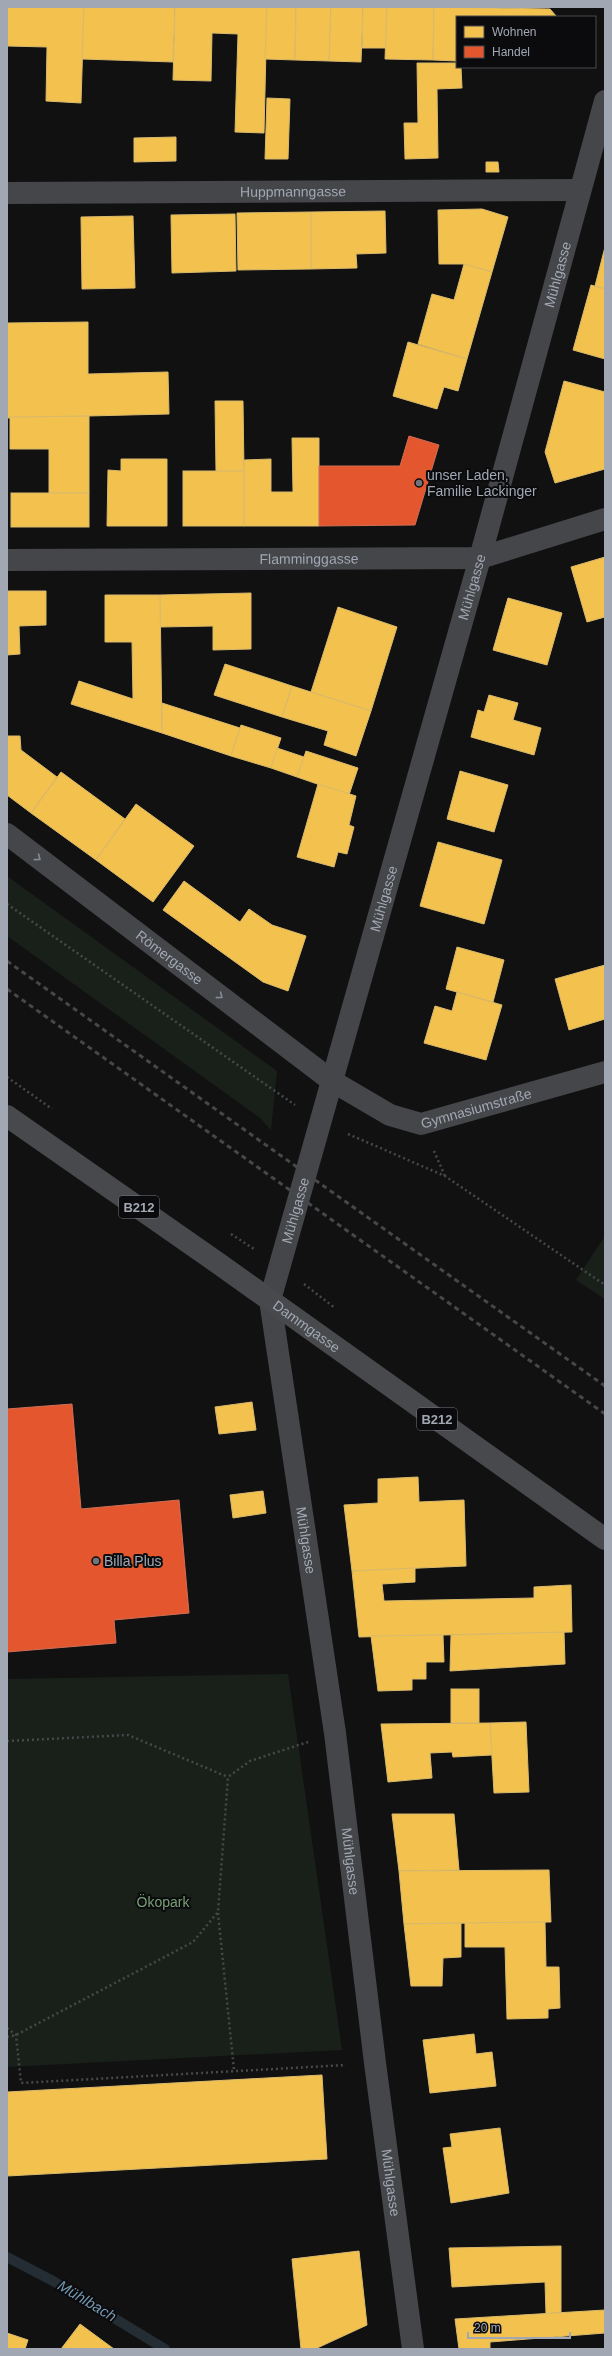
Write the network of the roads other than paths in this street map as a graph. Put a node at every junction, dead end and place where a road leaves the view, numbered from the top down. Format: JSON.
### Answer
{"nodes":[{"id":1,"x":605,"y":101,"type":"edge"},
{"id":2,"x":579,"y":190,"type":"junction"},
{"id":3,"x":7,"y":193,"type":"edge"},
{"id":4,"x":605,"y":519,"type":"edge"},
{"id":5,"x":480,"y":558,"type":"junction"},
{"id":6,"x":7,"y":560,"type":"edge"},
{"id":7,"x":7,"y":834,"type":"edge"},
{"id":8,"x":605,"y":1072,"type":"edge"},
{"id":9,"x":332,"y":1081,"type":"junction"},
{"id":10,"x":7,"y":1116,"type":"edge"},
{"id":11,"x":270,"y":1300,"type":"junction"},
{"id":12,"x":605,"y":1539,"type":"edge"},
{"id":13,"x":413,"y":2349,"type":"edge"}],
"edges":[{"from":1,"to":2,"type":"street","name":"Mühlgasse"},
{"from":2,"to":3,"type":"street","name":"Huppmanngasse"},
{"from":2,"to":5,"type":"street","name":"Mühlgasse"},
{"from":4,"to":5,"type":"street","name":"Flamminggasse"},
{"from":5,"to":6,"type":"street","name":"Flamminggasse"},
{"from":5,"to":9,"type":"street","name":"Mühlgasse"},
{"from":7,"to":9,"type":"street","name":"Römergasse","one_way":true},
{"from":8,"to":9,"type":"street","name":"Gymnasiumstraße"},
{"from":9,"to":11,"type":"street","name":"Mühlgasse"},
{"from":10,"to":11,"type":"main road","name":"Dammgasse","number":"B212"},
{"from":11,"to":12,"type":"main road","name":"Dammgasse","number":"B212"},
{"from":11,"to":13,"type":"street","name":"Mühlgasse"}]}
